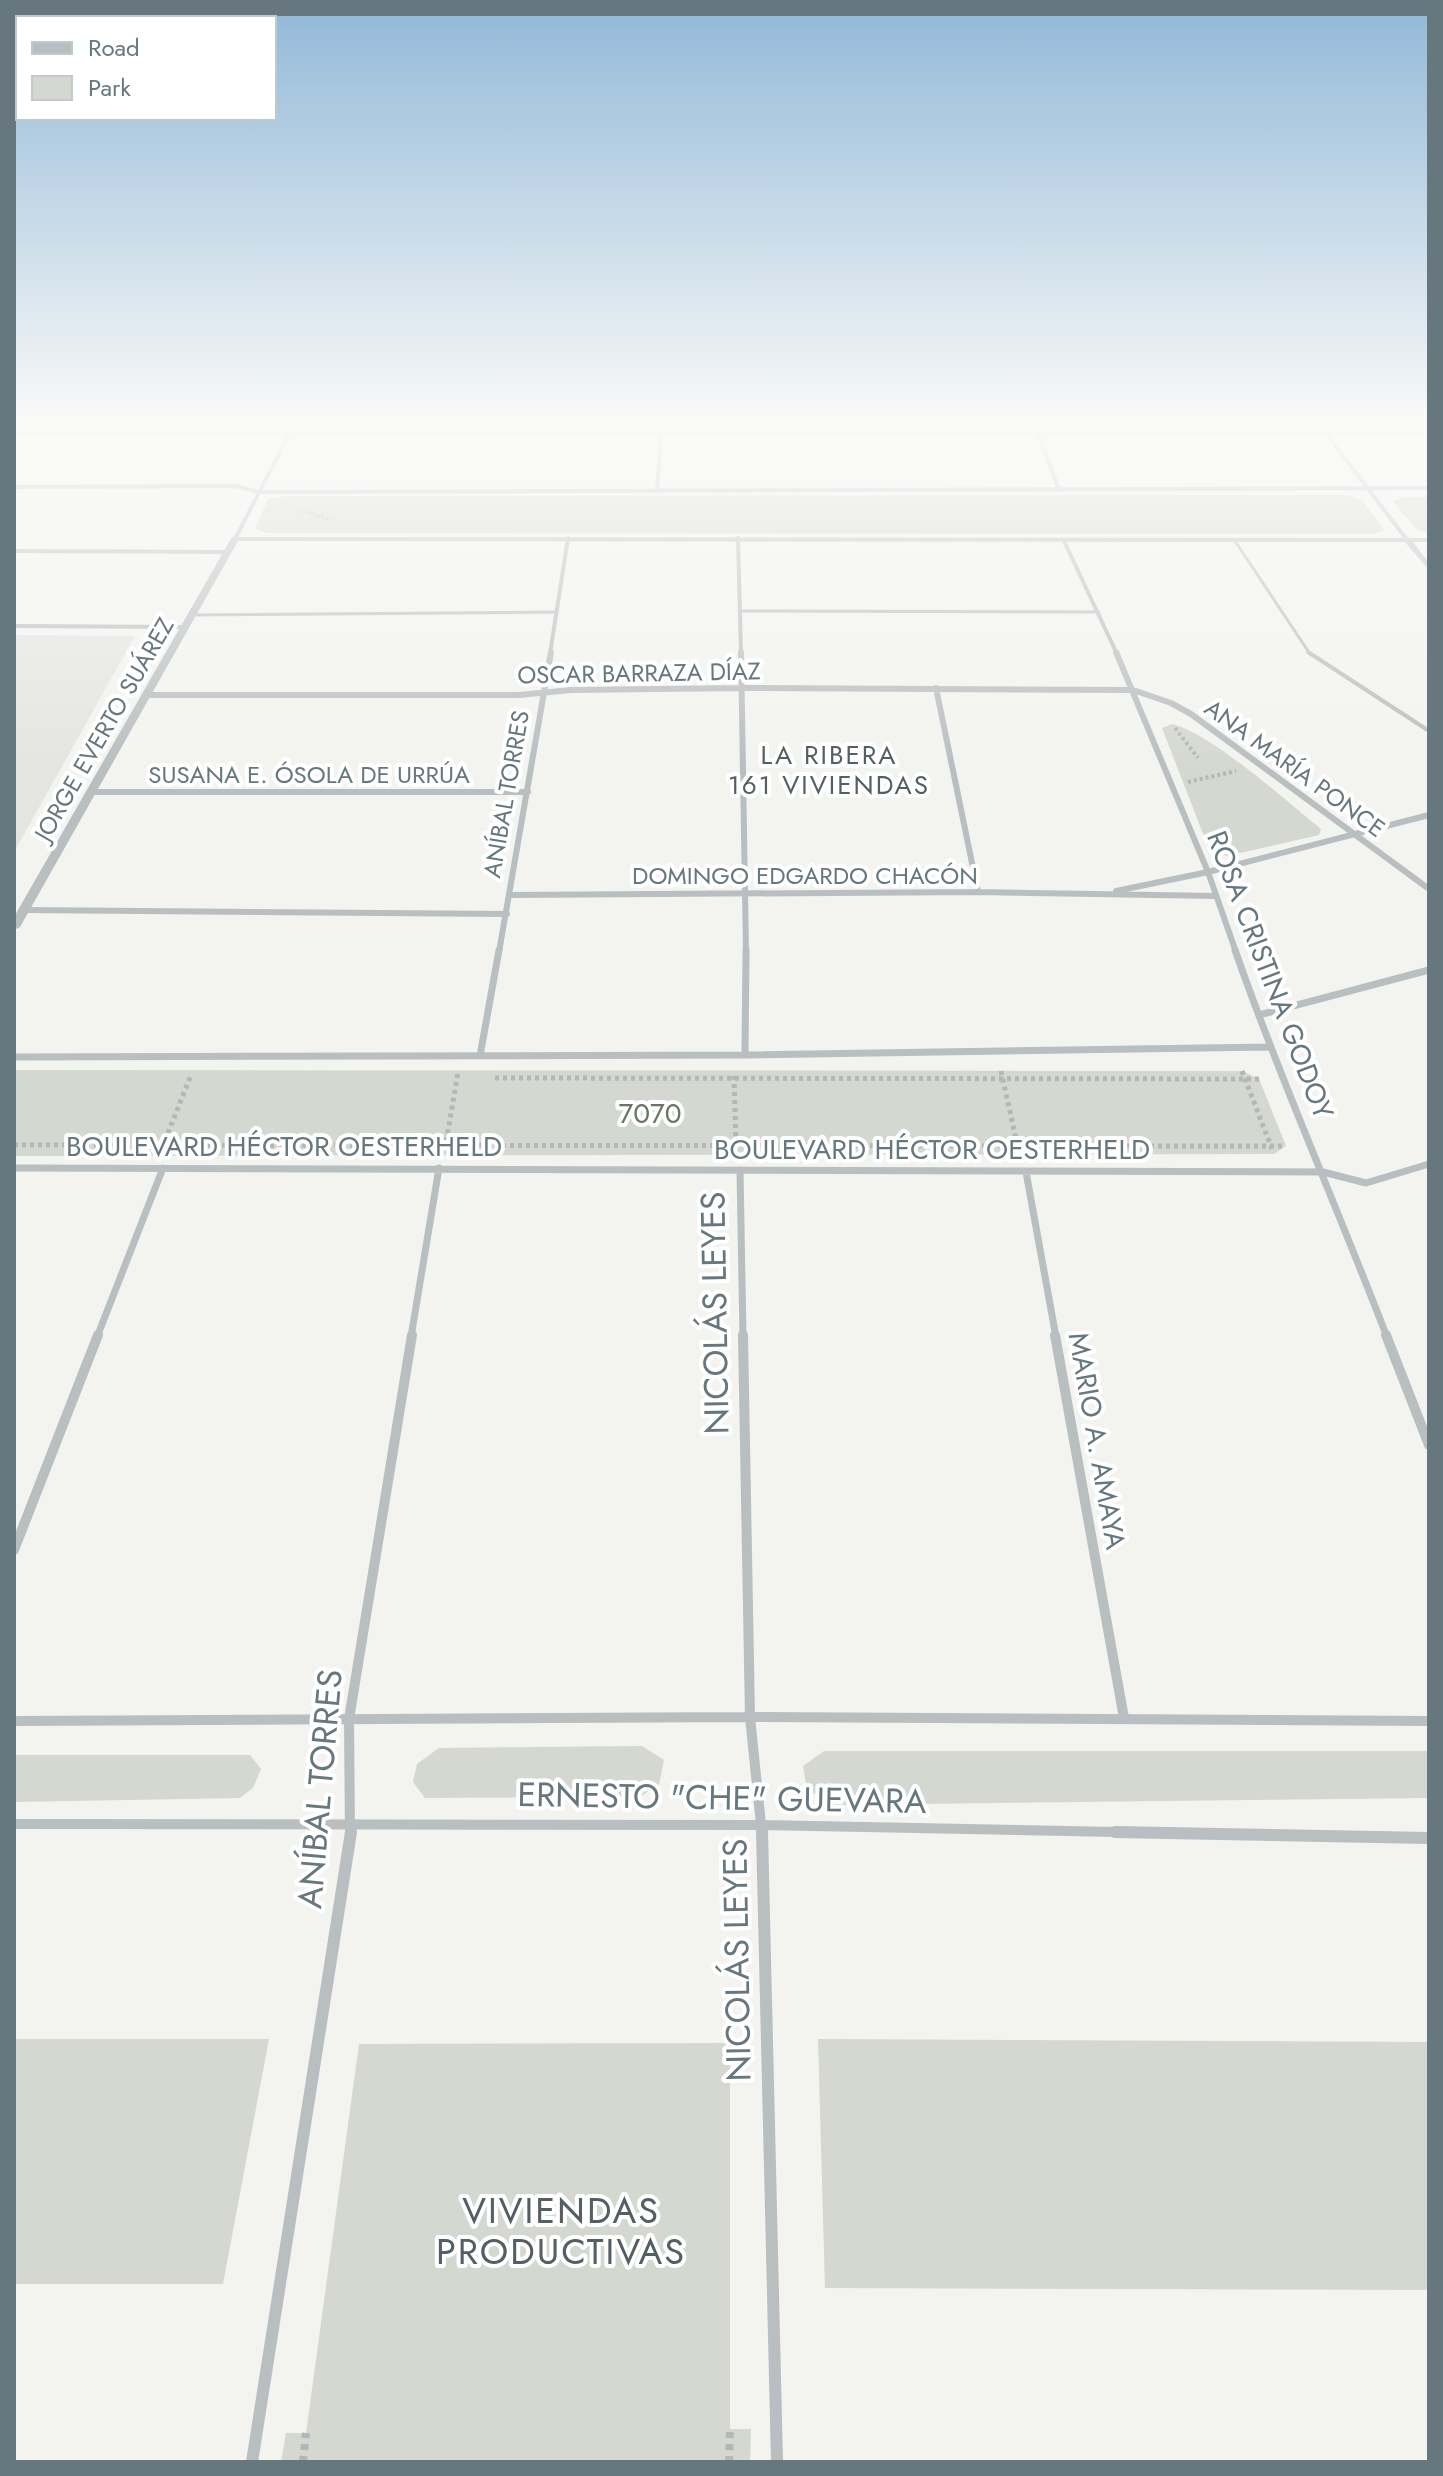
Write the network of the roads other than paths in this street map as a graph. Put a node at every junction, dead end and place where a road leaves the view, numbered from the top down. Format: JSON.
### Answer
{"nodes":[{"id":1,"x":568,"y":538,"type":"edge"},
{"id":2,"x":738,"y":538,"type":"edge"},
{"id":3,"x":235,"y":539,"type":"joint"},
{"id":4,"x":386,"y":539,"type":"edge"},
{"id":5,"x":797,"y":539,"type":"edge"},
{"id":6,"x":1407,"y":540,"type":"junction"},
{"id":7,"x":1429,"y":540,"type":"edge"},
{"id":8,"x":1064,"y":541,"type":"junction"},
{"id":9,"x":1235,"y":541,"type":"junction"},
{"id":10,"x":14,"y":551,"type":"edge"},
{"id":11,"x":227,"y":552,"type":"junction"},
{"id":12,"x":1429,"y":568,"type":"edge"},
{"id":13,"x":740,"y":611,"type":"junction"},
{"id":14,"x":557,"y":612,"type":"junction"},
{"id":15,"x":1099,"y":612,"type":"junction"},
{"id":16,"x":192,"y":615,"type":"junction"},
{"id":17,"x":14,"y":626,"type":"edge"},
{"id":18,"x":185,"y":627,"type":"junction"},
{"id":19,"x":741,"y":688,"type":"junction"},
{"id":20,"x":936,"y":688,"type":"junction"},
{"id":21,"x":1133,"y":690,"type":"junction"},
{"id":22,"x":545,"y":691,"type":"junction"},
{"id":23,"x":146,"y":695,"type":"junction"},
{"id":24,"x":1429,"y":731,"type":"edge"},
{"id":25,"x":91,"y":792,"type":"junction"},
{"id":26,"x":528,"y":792,"type":"junction"},
{"id":27,"x":1429,"y":815,"type":"edge"},
{"id":28,"x":1356,"y":834,"type":"junction"},
{"id":29,"x":1208,"y":872,"type":"junction"},
{"id":30,"x":1429,"y":889,"type":"edge"},
{"id":31,"x":978,"y":892,"type":"junction"},
{"id":32,"x":746,"y":894,"type":"junction"},
{"id":33,"x":1099,"y":894,"type":"junction"},
{"id":34,"x":511,"y":895,"type":"junction"},
{"id":35,"x":1216,"y":896,"type":"junction"},
{"id":36,"x":24,"y":910,"type":"junction"},
{"id":37,"x":507,"y":914,"type":"junction"},
{"id":38,"x":14,"y":927,"type":"edge"},
{"id":39,"x":1429,"y":970,"type":"edge"},
{"id":40,"x":1259,"y":1015,"type":"junction"},
{"id":41,"x":1269,"y":1047,"type":"junction"},
{"id":42,"x":745,"y":1055,"type":"junction"},
{"id":43,"x":480,"y":1056,"type":"junction"},
{"id":44,"x":14,"y":1057,"type":"edge"},
{"id":45,"x":1429,"y":1164,"type":"edge"},
{"id":46,"x":14,"y":1168,"type":"edge"},
{"id":47,"x":163,"y":1168,"type":"junction"},
{"id":48,"x":439,"y":1168,"type":"junction"},
{"id":49,"x":740,"y":1170,"type":"junction"},
{"id":50,"x":1026,"y":1172,"type":"junction"},
{"id":51,"x":1323,"y":1172,"type":"junction"},
{"id":52,"x":1427,"y":1431,"type":"edge"},
{"id":53,"x":1429,"y":1445,"type":"edge"},
{"id":54,"x":14,"y":1550,"type":"edge"},
{"id":55,"x":750,"y":1717,"type":"junction"},
{"id":56,"x":1124,"y":1718,"type":"junction"},
{"id":57,"x":349,"y":1719,"type":"junction"},
{"id":58,"x":14,"y":1721,"type":"edge"},
{"id":59,"x":1429,"y":1721,"type":"edge"},
{"id":60,"x":352,"y":1823,"type":"junction"},
{"id":61,"x":14,"y":1824,"type":"edge"},
{"id":62,"x":762,"y":1825,"type":"junction"},
{"id":63,"x":1429,"y":1838,"type":"edge"},
{"id":64,"x":252,"y":2462,"type":"edge"},
{"id":65,"x":777,"y":2462,"type":"edge"}],
"edges":[{"from":1,"to":14,"type":"street","name":"ANÍBAL TORRES"},
{"from":2,"to":13,"type":"street"},
{"from":3,"to":4,"type":"street"},
{"from":3,"to":11,"type":"street","name":"JORGE EVERTO SUÁREZ"},
{"from":5,"to":8,"type":"street"},
{"from":6,"to":7,"type":"street"},
{"from":6,"to":9,"type":"street"},
{"from":6,"to":12,"type":"street"},
{"from":8,"to":9,"type":"street"},
{"from":8,"to":15,"type":"street","name":"ROSA CRISTINA GODOY"},
{"from":9,"to":24,"type":"lane"},
{"from":10,"to":11,"type":"street"},
{"from":11,"to":16,"type":"street","name":"JORGE EVERTO SUÁREZ"},
{"from":13,"to":15,"type":"lane"},
{"from":13,"to":19,"type":"street"},
{"from":14,"to":16,"type":"lane"},
{"from":14,"to":22,"type":"street","name":"ANÍBAL TORRES"},
{"from":15,"to":21,"type":"street","name":"ROSA CRISTINA GODOY"},
{"from":16,"to":18,"type":"street","name":"JORGE EVERTO SUÁREZ"},
{"from":17,"to":18,"type":"street"},
{"from":18,"to":23,"type":"street","name":"JORGE EVERTO SUÁREZ"},
{"from":19,"to":20,"type":"street","name":"OSCAR BARRAZA DÍAZ"},
{"from":19,"to":22,"type":"street","name":"OSCAR BARRAZA DÍAZ"},
{"from":19,"to":32,"type":"street"},
{"from":20,"to":21,"type":"street","name":"OSCAR BARRAZA DÍAZ"},
{"from":20,"to":31,"type":"street"},
{"from":21,"to":28,"type":"street","name":"ANA MARÍA PONCE"},
{"from":21,"to":29,"type":"street","name":"ROSA CRISTINA GODOY"},
{"from":22,"to":23,"type":"street","name":"OSCAR BARRAZA DÍAZ"},
{"from":22,"to":26,"type":"street","name":"ANÍBAL TORRES"},
{"from":23,"to":25,"type":"street","name":"JORGE EVERTO SUÁREZ"},
{"from":25,"to":26,"type":"street","name":"SUSANA E. ÓSOLA DE URRÚA"},
{"from":25,"to":36,"type":"street","name":"JORGE EVERTO SUÁREZ"},
{"from":26,"to":34,"type":"street","name":"ANÍBAL TORRES"},
{"from":27,"to":28,"type":"street","name":"DOMINGO EDGARDO CHACÓN"},
{"from":28,"to":29,"type":"street","name":"DOMINGO EDGARDO CHACÓN"},
{"from":28,"to":30,"type":"street","name":"ANA MARÍA PONCE"},
{"from":29,"to":33,"type":"street","name":"DOMINGO EDGARDO CHACÓN"},
{"from":29,"to":35,"type":"street","name":"ROSA CRISTINA GODOY"},
{"from":31,"to":32,"type":"street","name":"DOMINGO EDGARDO CHACÓN"},
{"from":31,"to":33,"type":"street","name":"DOMINGO EDGARDO CHACÓN"},
{"from":32,"to":34,"type":"street","name":"DOMINGO EDGARDO CHACÓN"},
{"from":32,"to":42,"type":"street"},
{"from":33,"to":35,"type":"street","name":"DOMINGO EDGARDO CHACÓN"},
{"from":34,"to":37,"type":"street","name":"ANÍBAL TORRES"},
{"from":35,"to":40,"type":"street","name":"ROSA CRISTINA GODOY"},
{"from":36,"to":37,"type":"street"},
{"from":36,"to":38,"type":"street","name":"JORGE EVERTO SUÁREZ"},
{"from":37,"to":43,"type":"street","name":"ANÍBAL TORRES"},
{"from":39,"to":40,"type":"street"},
{"from":40,"to":41,"type":"street","name":"ROSA CRISTINA GODOY"},
{"from":41,"to":42,"type":"street"},
{"from":41,"to":51,"type":"street","name":"ROSA CRISTINA GODOY"},
{"from":42,"to":43,"type":"street"},
{"from":43,"to":44,"type":"street"},
{"from":45,"to":51,"type":"street","name":"BOULEVARD HÉCTOR OESTERHELD"},
{"from":46,"to":47,"type":"street","name":"BOULEVARD HÉCTOR OESTERHELD"},
{"from":47,"to":48,"type":"street","name":"BOULEVARD HÉCTOR OESTERHELD"},
{"from":47,"to":54,"type":"street"},
{"from":48,"to":49,"type":"street","name":"BOULEVARD HÉCTOR OESTERHELD"},
{"from":48,"to":57,"type":"street","name":"ANÍBAL TORRES"},
{"from":49,"to":50,"type":"street","name":"BOULEVARD HÉCTOR OESTERHELD"},
{"from":49,"to":55,"type":"street","name":"NICOLÁS LEYES"},
{"from":50,"to":51,"type":"street","name":"BOULEVARD HÉCTOR OESTERHELD"},
{"from":50,"to":56,"type":"street","name":"MARIO A. AMAYA"},
{"from":51,"to":52,"type":"street","name":"ROSA CRISTINA GODOY"},
{"from":52,"to":53,"type":"street","name":"ROSA CRISTINA GODOY"},
{"from":55,"to":56,"type":"street"},
{"from":55,"to":57,"type":"street"},
{"from":55,"to":62,"type":"street","name":"NICOLÁS LEYES"},
{"from":56,"to":59,"type":"street"},
{"from":57,"to":58,"type":"street"},
{"from":57,"to":60,"type":"street","name":"ANÍBAL TORRES"},
{"from":60,"to":61,"type":"street","name":"ERNESTO \"CHE\" GUEVARA"},
{"from":60,"to":62,"type":"street","name":"ERNESTO \"CHE\" GUEVARA"},
{"from":60,"to":64,"type":"street","name":"ANÍBAL TORRES"},
{"from":62,"to":63,"type":"street","name":"ERNESTO \"CHE\" GUEVARA"},
{"from":62,"to":65,"type":"street","name":"NICOLÁS LEYES"}]}
